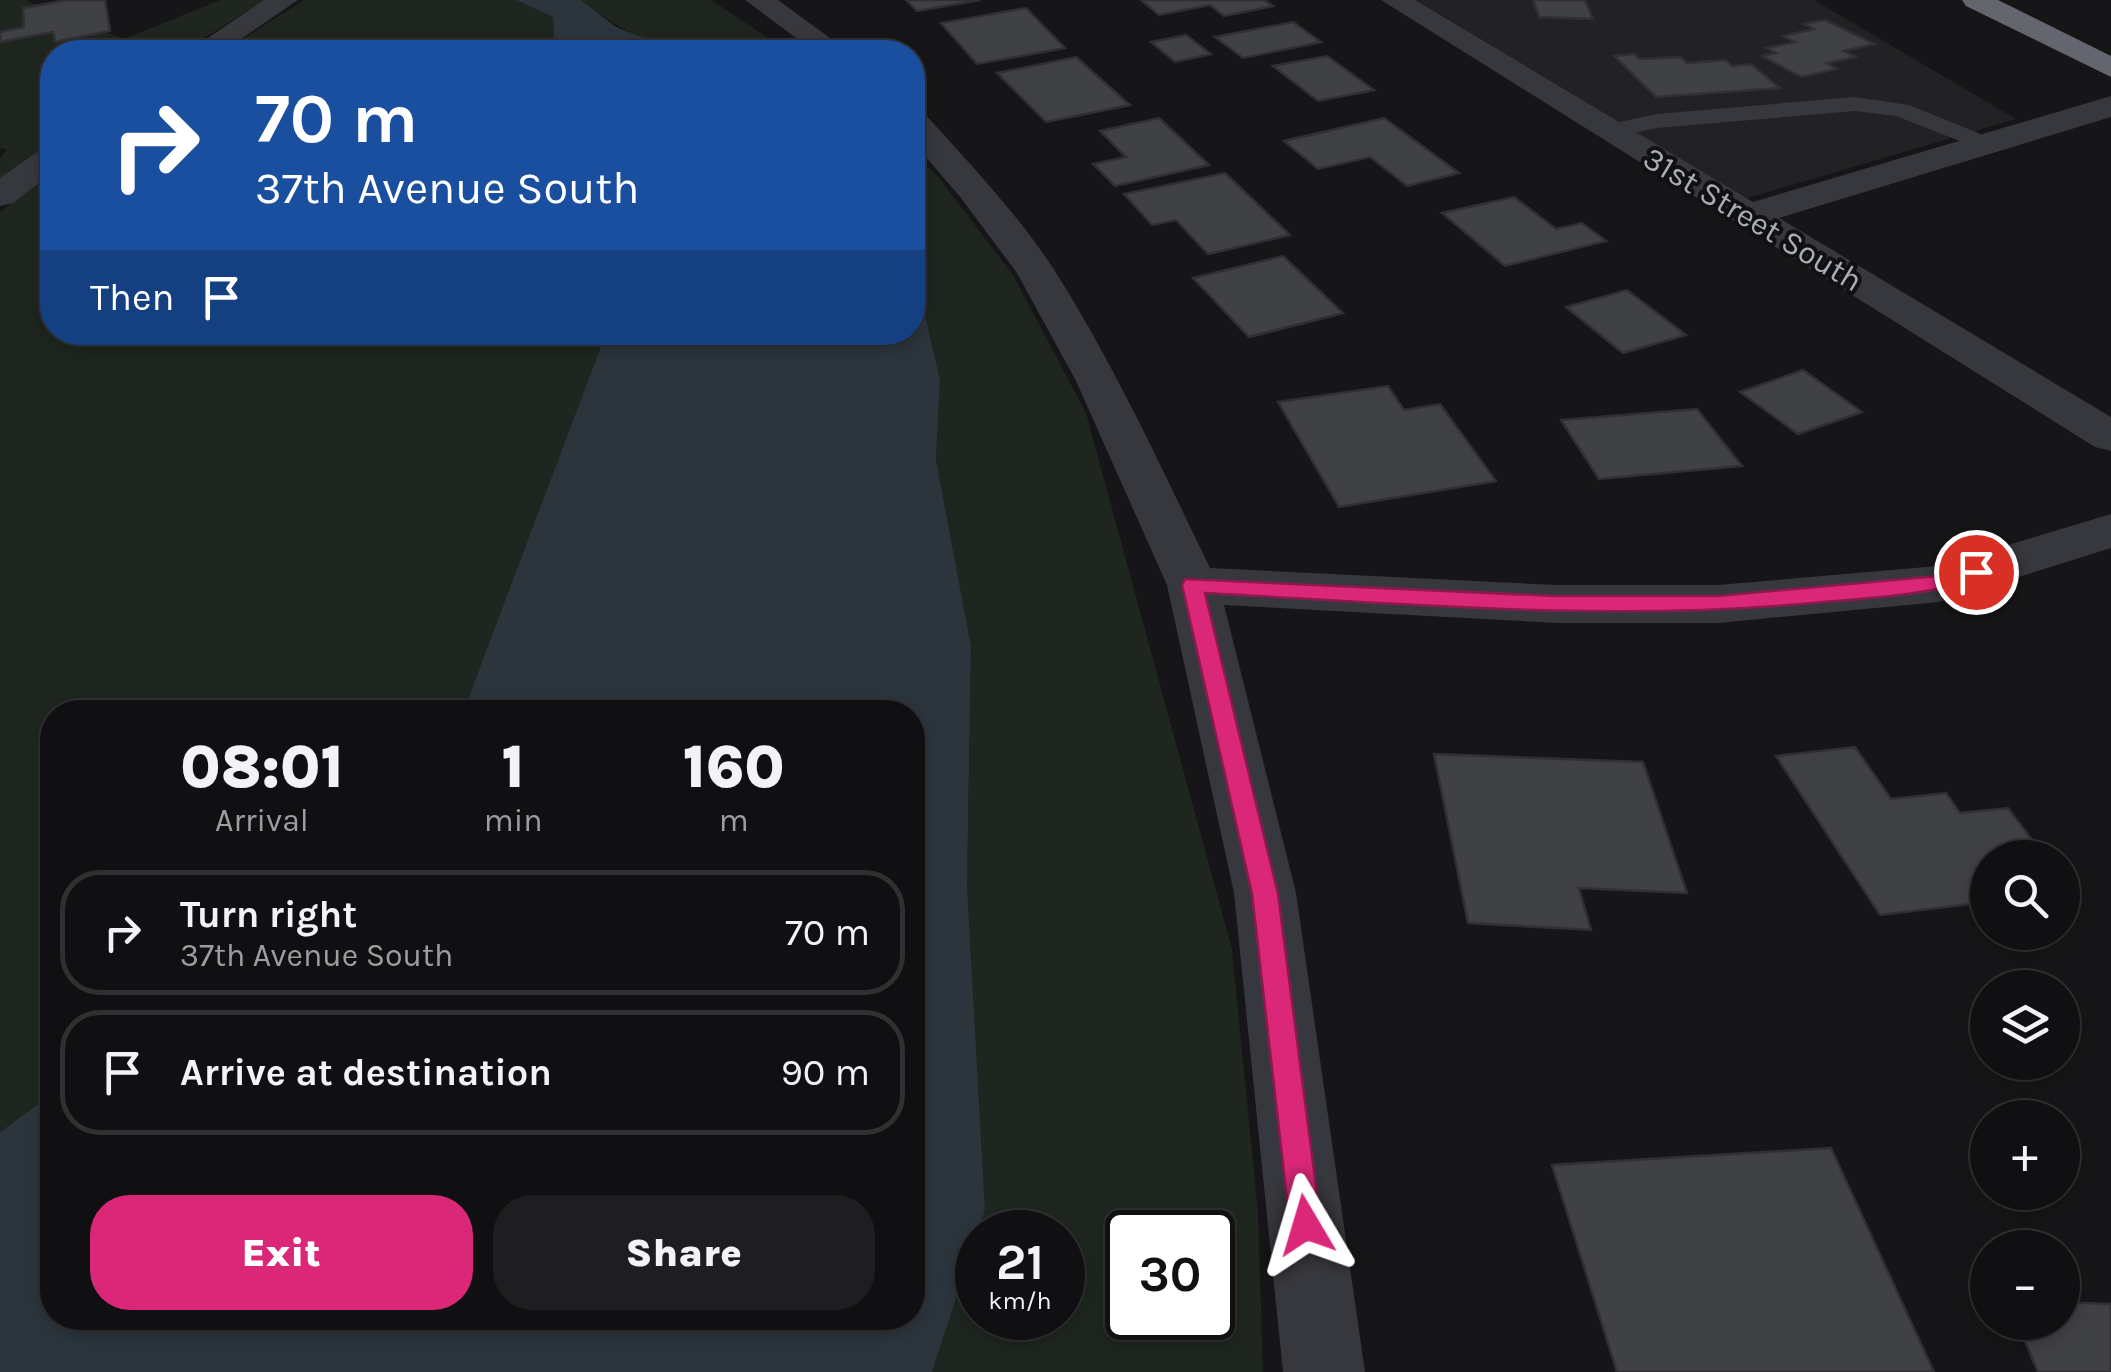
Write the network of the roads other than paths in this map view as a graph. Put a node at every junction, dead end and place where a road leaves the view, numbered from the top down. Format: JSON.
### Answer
{"nodes":[{"id":1,"x":284,"y":0,"type":"edge"},
{"id":2,"x":760,"y":0,"type":"edge"},
{"id":3,"x":1396,"y":0,"type":"edge"},
{"id":4,"x":1976,"y":0,"type":"edge"},
{"id":5,"x":221,"y":40,"type":"edge"},
{"id":6,"x":817,"y":40,"type":"edge"},
{"id":7,"x":2111,"y":68,"type":"edge"},
{"id":8,"x":2111,"y":106,"type":"edge"},
{"id":9,"x":1608,"y":131,"type":"junction"},
{"id":10,"x":925,"y":135,"type":"edge"},
{"id":11,"x":1985,"y":144,"type":"junction"},
{"id":12,"x":40,"y":166,"type":"edge"},
{"id":13,"x":0,"y":195,"type":"edge"},
{"id":14,"x":1746,"y":216,"type":"junction"},
{"id":15,"x":2111,"y":436,"type":"edge"},
{"id":16,"x":2111,"y":531,"type":"edge"},
{"id":17,"x":1193,"y":585,"type":"junction"},
{"id":18,"x":1324,"y":1372,"type":"edge"}],
"edges":[{"from":1,"to":5,"type":"street"},
{"from":2,"to":6,"type":"street"},
{"from":3,"to":9,"type":"street","name":"31st Street South"},
{"from":4,"to":7,"type":"highway"},
{"from":8,"to":11,"type":"street"},
{"from":9,"to":11,"type":"lane"},
{"from":9,"to":14,"type":"street","name":"31st Street South"},
{"from":10,"to":17,"type":"street"},
{"from":11,"to":14,"type":"street"},
{"from":12,"to":13,"type":"street"},
{"from":14,"to":15,"type":"street","name":"31st Street South"},
{"from":16,"to":17,"type":"street"},
{"from":17,"to":18,"type":"street"}]}
